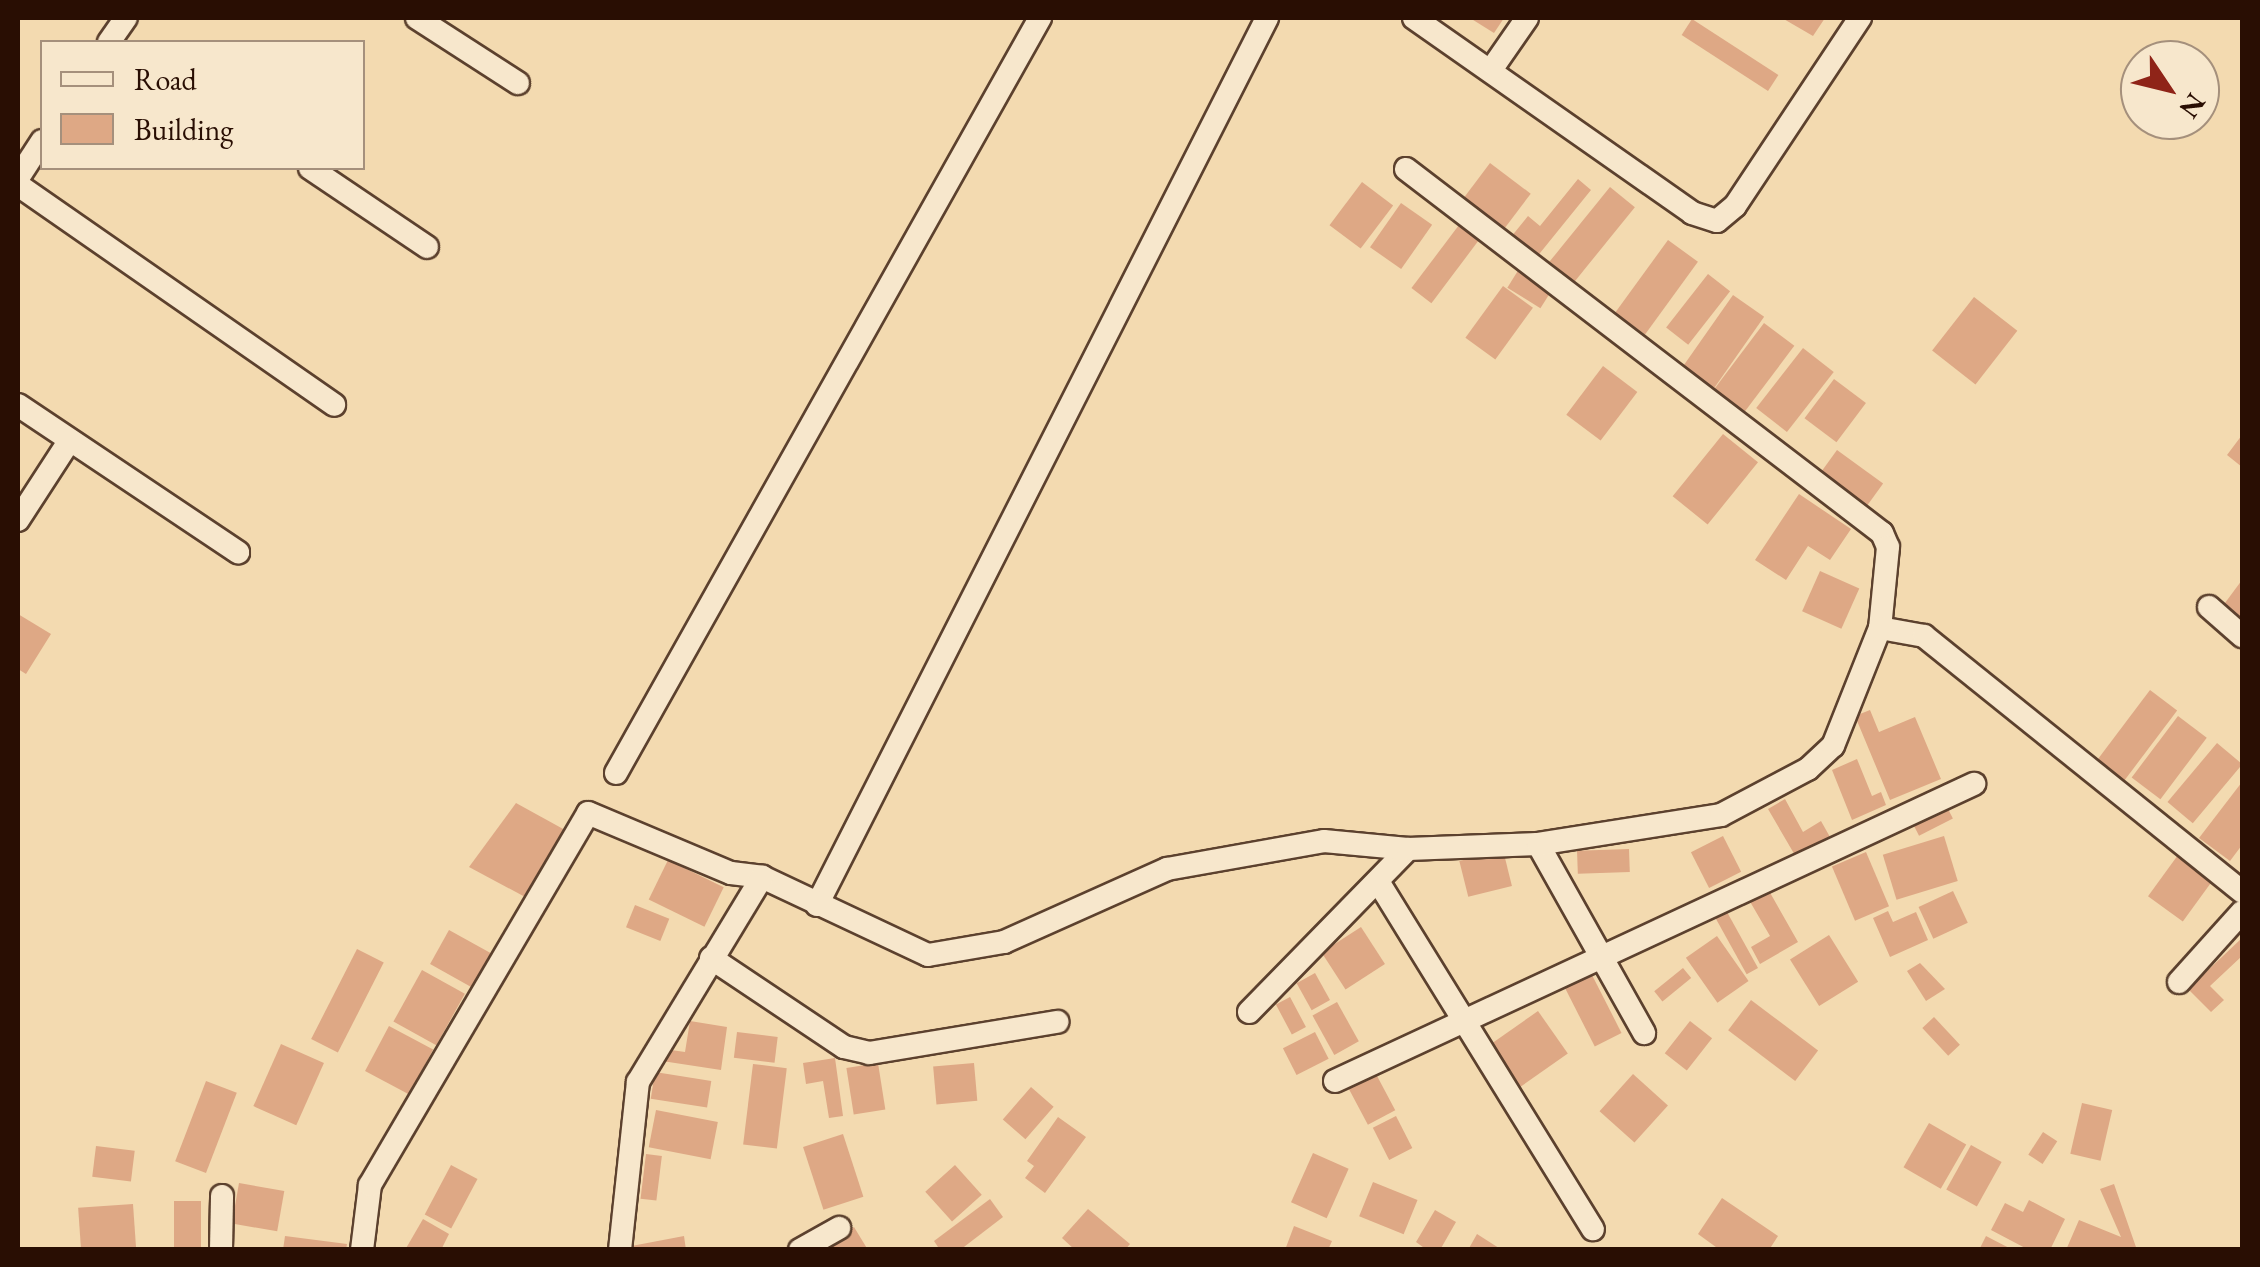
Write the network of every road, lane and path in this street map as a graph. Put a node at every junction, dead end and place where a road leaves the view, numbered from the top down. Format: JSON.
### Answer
{"nodes":[{"id":1,"x":417,"y":18,"type":"edge"},
{"id":2,"x":1040,"y":18,"type":"edge"},
{"id":3,"x":1268,"y":18,"type":"edge"},
{"id":4,"x":1414,"y":18,"type":"edge"},
{"id":5,"x":1527,"y":18,"type":"edge"},
{"id":6,"x":1860,"y":18,"type":"edge"},
{"id":7,"x":1491,"y":70,"type":"junction"},
{"id":8,"x":518,"y":83,"type":"dead end"},
{"id":9,"x":40,"y":145,"type":"edge"},
{"id":10,"x":1406,"y":169,"type":"dead end"},
{"id":11,"x":313,"y":170,"type":"edge"},
{"id":12,"x":18,"y":182,"type":"edge"},
{"id":13,"x":427,"y":247,"type":"dead end"},
{"id":14,"x":18,"y":405,"type":"edge"},
{"id":15,"x":334,"y":405,"type":"dead end"},
{"id":16,"x":70,"y":440,"type":"junction"},
{"id":17,"x":18,"y":520,"type":"edge"},
{"id":18,"x":238,"y":552,"type":"dead end"},
{"id":19,"x":2208,"y":607,"type":"dead end"},
{"id":20,"x":1880,"y":628,"type":"junction"},
{"id":21,"x":2242,"y":636,"type":"edge"},
{"id":22,"x":616,"y":774,"type":"dead end"},
{"id":23,"x":1974,"y":784,"type":"dead end"},
{"id":24,"x":1538,"y":844,"type":"junction"},
{"id":25,"x":1408,"y":849,"type":"junction"},
{"id":26,"x":762,"y":877,"type":"junction"},
{"id":27,"x":1379,"y":882,"type":"junction"},
{"id":28,"x":2242,"y":892,"type":"edge"},
{"id":29,"x":817,"y":905,"type":"junction"},
{"id":30,"x":2242,"y":912,"type":"edge"},
{"id":31,"x":1600,"y":955,"type":"junction"},
{"id":32,"x":711,"y":958,"type":"junction"},
{"id":33,"x":2179,"y":982,"type":"dead end"},
{"id":34,"x":1249,"y":1012,"type":"dead end"},
{"id":35,"x":1464,"y":1020,"type":"junction"},
{"id":36,"x":1058,"y":1022,"type":"dead end"},
{"id":37,"x":1644,"y":1034,"type":"dead end"},
{"id":38,"x":1335,"y":1081,"type":"dead end"},
{"id":39,"x":222,"y":1196,"type":"dead end"},
{"id":40,"x":839,"y":1228,"type":"dead end"},
{"id":41,"x":1593,"y":1230,"type":"dead end"},
{"id":42,"x":221,"y":1250,"type":"edge"},
{"id":43,"x":362,"y":1250,"type":"edge"},
{"id":44,"x":620,"y":1250,"type":"edge"},
{"id":45,"x":800,"y":1250,"type":"edge"}],
"edges":[{"from":1,"to":8,"type":"street"},
{"from":2,"to":22,"type":"street"},
{"from":3,"to":29,"type":"street"},
{"from":4,"to":7,"type":"street"},
{"from":5,"to":7,"type":"street"},
{"from":6,"to":7,"type":"street"},
{"from":9,"to":12,"type":"street"},
{"from":10,"to":20,"type":"street"},
{"from":11,"to":13,"type":"street"},
{"from":12,"to":15,"type":"street"},
{"from":14,"to":16,"type":"street"},
{"from":16,"to":17,"type":"street"},
{"from":16,"to":18,"type":"street"},
{"from":19,"to":21,"type":"street"},
{"from":20,"to":24,"type":"street"},
{"from":20,"to":28,"type":"street"},
{"from":23,"to":31,"type":"street"},
{"from":24,"to":25,"type":"street"},
{"from":24,"to":31,"type":"street"},
{"from":25,"to":27,"type":"street"},
{"from":25,"to":29,"type":"street"},
{"from":26,"to":29,"type":"street"},
{"from":26,"to":32,"type":"street"},
{"from":26,"to":43,"type":"street"},
{"from":27,"to":34,"type":"street"},
{"from":27,"to":35,"type":"street"},
{"from":30,"to":33,"type":"street"},
{"from":31,"to":35,"type":"street"},
{"from":31,"to":37,"type":"street"},
{"from":32,"to":36,"type":"street"},
{"from":32,"to":44,"type":"street"},
{"from":35,"to":38,"type":"street"},
{"from":35,"to":41,"type":"street"},
{"from":39,"to":42,"type":"street"},
{"from":40,"to":45,"type":"street"}]}
